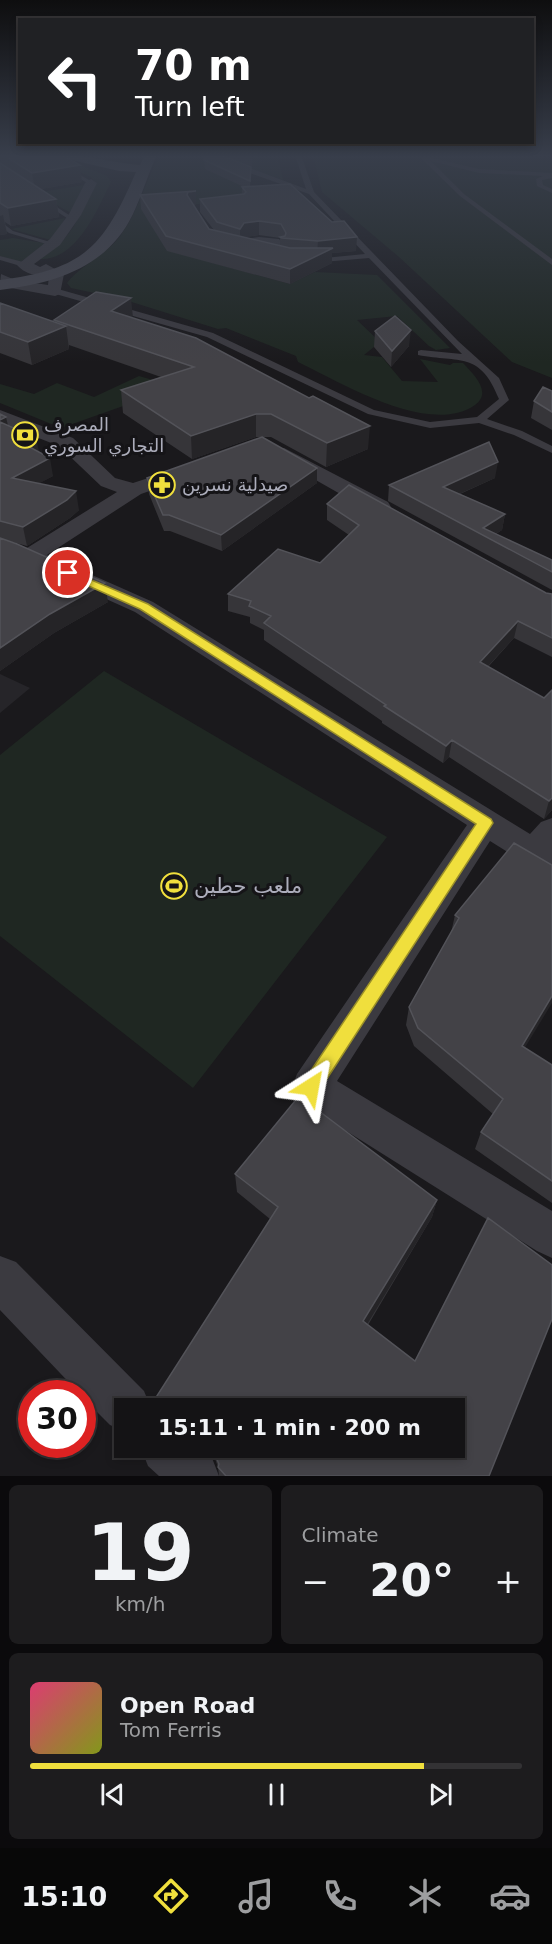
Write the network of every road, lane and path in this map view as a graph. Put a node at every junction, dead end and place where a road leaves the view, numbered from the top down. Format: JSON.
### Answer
{"nodes":[{"id":1,"x":0,"y":224,"type":"edge"},
{"id":2,"x":68,"y":224,"type":"edge"},
{"id":3,"x":120,"y":224,"type":"edge"},
{"id":4,"x":342,"y":224,"type":"edge"},
{"id":5,"x":501,"y":224,"type":"edge"},
{"id":6,"x":53,"y":244,"type":"junction"},
{"id":7,"x":235,"y":245,"type":"edge"},
{"id":8,"x":246,"y":248,"type":"junction"},
{"id":9,"x":262,"y":251,"type":"junction"},
{"id":10,"x":373,"y":255,"type":"junction"},
{"id":11,"x":278,"y":257,"type":"edge"},
{"id":12,"x":0,"y":258,"type":"edge"},
{"id":13,"x":307,"y":260,"type":"edge"},
{"id":14,"x":552,"y":262,"type":"edge"},
{"id":15,"x":41,"y":270,"type":"junction"},
{"id":16,"x":3,"y":281,"type":"edge"},
{"id":17,"x":55,"y":291,"type":"junction"},
{"id":18,"x":421,"y":353,"type":"dead end"},
{"id":19,"x":472,"y":358,"type":"junction"},
{"id":20,"x":0,"y":416,"type":"edge"},
{"id":21,"x":480,"y":420,"type":"junction"},
{"id":22,"x":263,"y":443,"type":"edge"},
{"id":23,"x":552,"y":450,"type":"edge"},
{"id":24,"x":207,"y":464,"type":"edge"},
{"id":25,"x":134,"y":490,"type":"junction"},
{"id":26,"x":395,"y":516,"type":"edge"},
{"id":27,"x":0,"y":547,"type":"edge"},
{"id":28,"x":30,"y":556,"type":"junction"},
{"id":29,"x":485,"y":823,"type":"junction"},
{"id":30,"x":546,"y":849,"type":"edge"},
{"id":31,"x":552,"y":1236,"type":"edge"},
{"id":32,"x":0,"y":1278,"type":"edge"},
{"id":33,"x":117,"y":1398,"type":"edge"},
{"id":34,"x":176,"y":1458,"type":"edge"},
{"id":35,"x":194,"y":1476,"type":"edge"}],
"edges":[{"from":1,"to":6,"type":"lane"},
{"from":2,"to":6,"type":"street"},
{"from":3,"to":15,"type":"main road"},
{"from":4,"to":10,"type":"lane"},
{"from":5,"to":14,"type":"lane"},
{"from":6,"to":15,"type":"street"},
{"from":7,"to":8,"type":"lane"},
{"from":8,"to":9,"type":"lane"},
{"from":8,"to":9,"type":"lane"},
{"from":9,"to":11,"type":"lane"},
{"from":10,"to":13,"type":"lane"},
{"from":10,"to":19,"type":"lane"},
{"from":12,"to":15,"type":"lane"},
{"from":15,"to":16,"type":"main road"},
{"from":15,"to":17,"type":"street"},
{"from":16,"to":17,"type":"street"},
{"from":17,"to":21,"type":"lane"},
{"from":18,"to":19,"type":"lane"},
{"from":19,"to":21,"type":"lane"},
{"from":20,"to":25,"type":"street"},
{"from":21,"to":23,"type":"lane"},
{"from":22,"to":26,"type":"street"},
{"from":24,"to":25,"type":"street"},
{"from":25,"to":28,"type":"street"},
{"from":27,"to":28,"type":"street"},
{"from":28,"to":29,"type":"street"},
{"from":29,"to":30,"type":"street"},
{"from":29,"to":31,"type":"street"},
{"from":32,"to":33,"type":"street"},
{"from":34,"to":35,"type":"street"}]}
